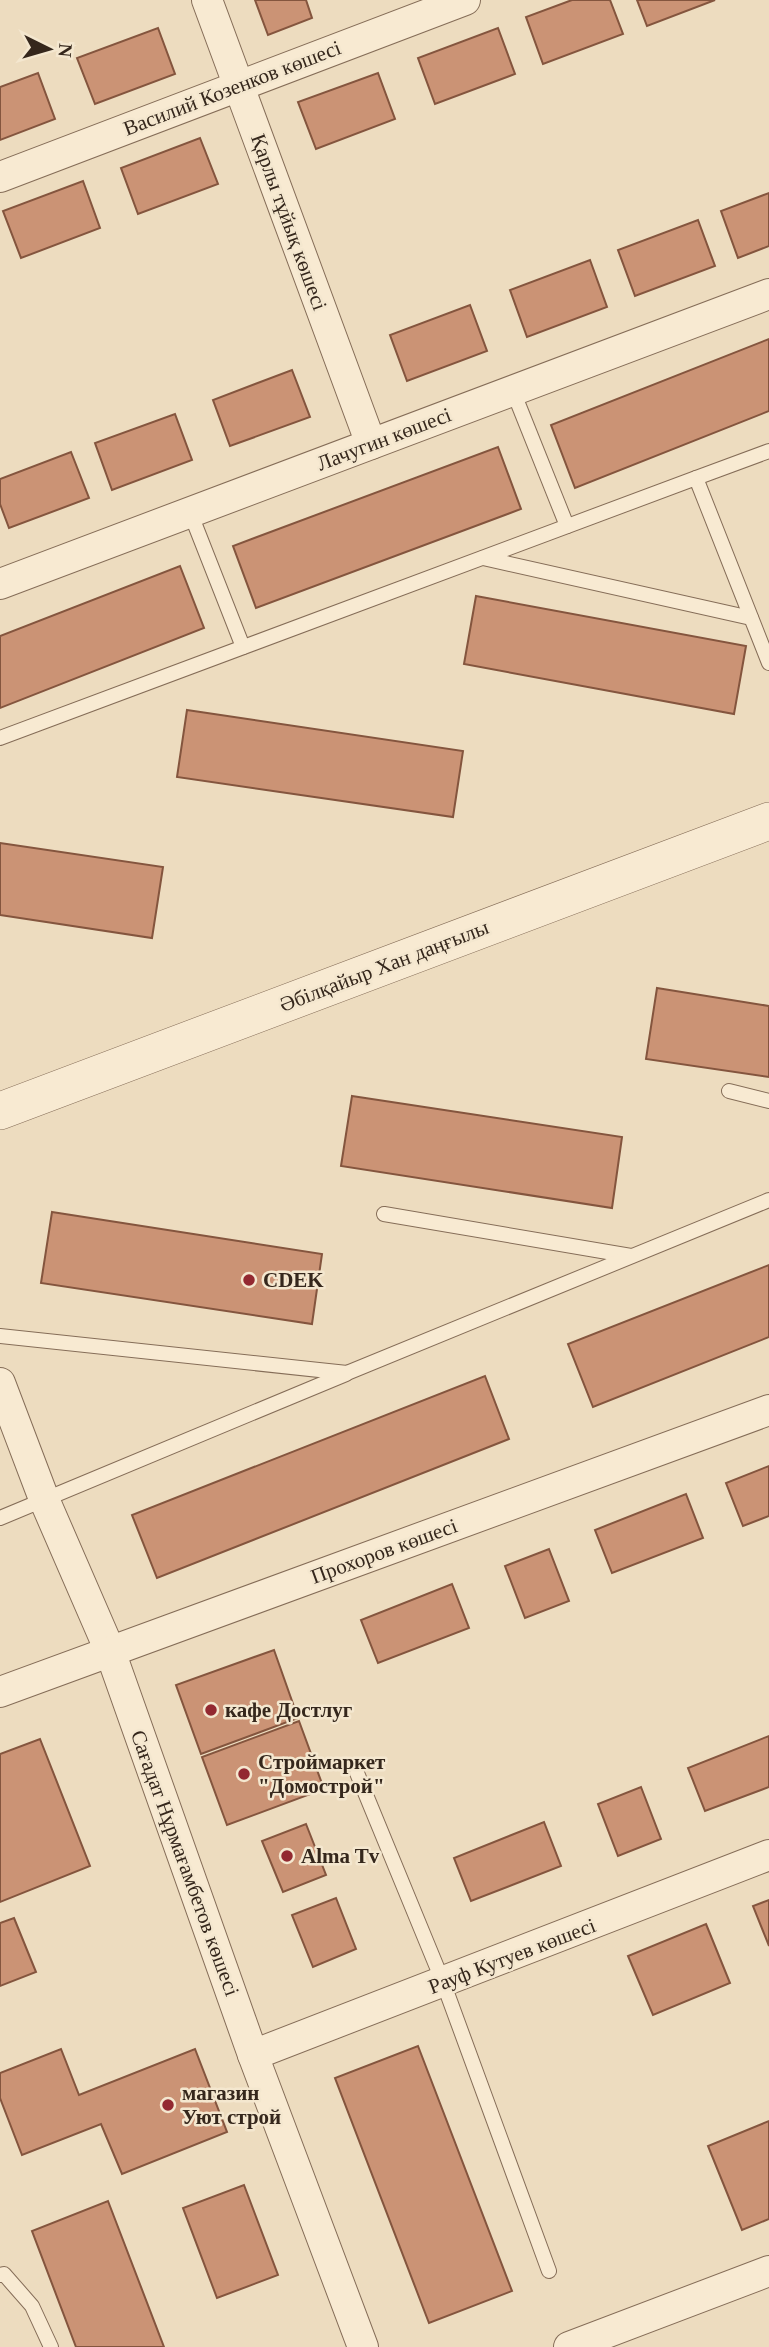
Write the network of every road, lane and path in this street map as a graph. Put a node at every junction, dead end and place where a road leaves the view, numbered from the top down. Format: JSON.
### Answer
{"nodes":[{"id":1,"x":207,"y":0,"type":"edge"},
{"id":2,"x":465,"y":0,"type":"edge"},
{"id":3,"x":239,"y":86,"type":"junction"},
{"id":4,"x":0,"y":177,"type":"edge"},
{"id":5,"x":769,"y":294,"type":"edge"},
{"id":6,"x":513,"y":391,"type":"junction"},
{"id":7,"x":371,"y":444,"type":"junction"},
{"id":8,"x":769,"y":452,"type":"edge"},
{"id":9,"x":696,"y":478,"type":"junction"},
{"id":10,"x":190,"y":512,"type":"junction"},
{"id":11,"x":567,"y":526,"type":"junction"},
{"id":12,"x":483,"y":558,"type":"junction"},
{"id":13,"x":0,"y":584,"type":"edge"},
{"id":14,"x":751,"y":618,"type":"junction"},
{"id":15,"x":243,"y":647,"type":"junction"},
{"id":16,"x":769,"y":663,"type":"edge"},
{"id":17,"x":0,"y":738,"type":"edge"},
{"id":18,"x":769,"y":821,"type":"edge"},
{"id":19,"x":729,"y":1091,"type":"dead end"},
{"id":20,"x":769,"y":1101,"type":"edge"},
{"id":21,"x":0,"y":1111,"type":"edge"},
{"id":22,"x":769,"y":1200,"type":"edge"},
{"id":23,"x":384,"y":1214,"type":"dead end"},
{"id":24,"x":632,"y":1256,"type":"junction"},
{"id":25,"x":0,"y":1336,"type":"edge"},
{"id":26,"x":347,"y":1373,"type":"junction"},
{"id":27,"x":0,"y":1383,"type":"edge"},
{"id":28,"x":769,"y":1410,"type":"edge"},
{"id":29,"x":44,"y":1499,"type":"junction"},
{"id":30,"x":0,"y":1518,"type":"edge"},
{"id":31,"x":110,"y":1651,"type":"junction"},
{"id":32,"x":0,"y":1692,"type":"edge"},
{"id":33,"x":357,"y":1773,"type":"dead end"},
{"id":34,"x":769,"y":1855,"type":"edge"},
{"id":35,"x":443,"y":1982,"type":"junction"},
{"id":36,"x":253,"y":2055,"type":"junction"},
{"id":37,"x":549,"y":2271,"type":"dead end"},
{"id":38,"x":769,"y":2271,"type":"edge"},
{"id":39,"x":0,"y":2275,"type":"edge"},
{"id":40,"x":51,"y":2347,"type":"edge"},
{"id":41,"x":363,"y":2347,"type":"edge"},
{"id":42,"x":569,"y":2347,"type":"edge"}],
"edges":[{"from":1,"to":3,"type":"street","name":"Қарлы тұйық көшесі"},
{"from":2,"to":3,"type":"street","name":"Василий Козенков көшесі"},
{"from":3,"to":4,"type":"street","name":"Василий Козенков көшесі"},
{"from":3,"to":7,"type":"street","name":"Қарлы тұйық көшесі"},
{"from":5,"to":6,"type":"street","name":"Лачугин көшесі"},
{"from":6,"to":7,"type":"street","name":"Лачугин көшесі"},
{"from":6,"to":11,"type":"lane"},
{"from":7,"to":10,"type":"street","name":"Лачугин көшесі"},
{"from":8,"to":9,"type":"lane"},
{"from":9,"to":11,"type":"lane"},
{"from":9,"to":14,"type":"lane"},
{"from":10,"to":13,"type":"street","name":"Лачугин көшесі"},
{"from":10,"to":15,"type":"lane"},
{"from":11,"to":12,"type":"lane"},
{"from":12,"to":14,"type":"lane"},
{"from":12,"to":15,"type":"lane"},
{"from":14,"to":16,"type":"lane"},
{"from":15,"to":17,"type":"lane"},
{"from":18,"to":21,"type":"street","name":"Әбілқайыр Хан даңғылы"},
{"from":19,"to":20,"type":"lane"},
{"from":22,"to":24,"type":"lane"},
{"from":23,"to":24,"type":"lane"},
{"from":24,"to":26,"type":"lane"},
{"from":25,"to":26,"type":"lane"},
{"from":26,"to":29,"type":"lane"},
{"from":27,"to":29,"type":"street","name":"Сағадат Нұрмағамбетов көшесі"},
{"from":28,"to":31,"type":"street","name":"Прохоров көшесі"},
{"from":29,"to":30,"type":"lane"},
{"from":29,"to":31,"type":"street","name":"Сағадат Нұрмағамбетов көшесі"},
{"from":31,"to":32,"type":"street","name":"Прохоров көшесі"},
{"from":31,"to":36,"type":"street","name":"Сағадат Нұрмағамбетов көшесі"},
{"from":33,"to":35,"type":"lane"},
{"from":34,"to":35,"type":"street","name":"Рауф Кутуев көшесі"},
{"from":35,"to":36,"type":"street","name":"Рауф Кутуев көшесі"},
{"from":35,"to":37,"type":"lane"},
{"from":36,"to":41,"type":"street","name":"Сағадат Нұрмағамбетов көшесі"},
{"from":38,"to":42,"type":"street"},
{"from":39,"to":40,"type":"lane"}]}
